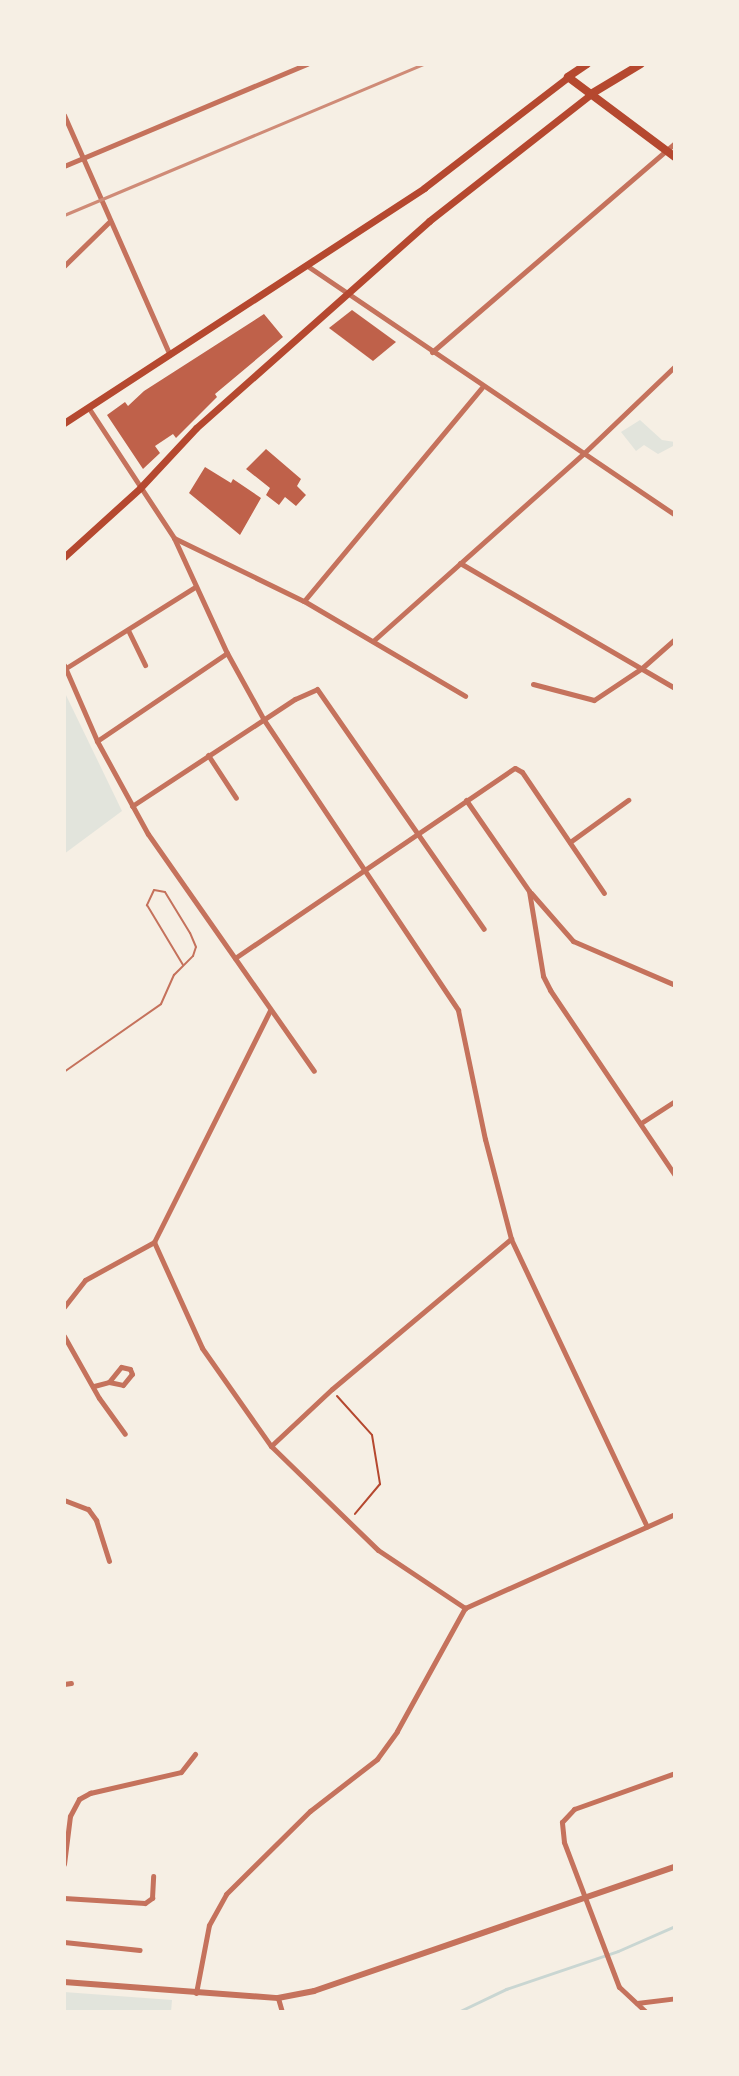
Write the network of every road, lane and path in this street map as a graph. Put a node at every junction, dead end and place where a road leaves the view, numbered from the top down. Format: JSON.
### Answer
{"nodes":[{"id":1,"x":307,"y":64,"type":"edge"},
{"id":2,"x":587,"y":64,"type":"edge"},
{"id":3,"x":641,"y":64,"type":"edge"},
{"id":4,"x":568,"y":77,"type":"junction"},
{"id":5,"x":591,"y":94,"type":"junction"},
{"id":6,"x":64,"y":115,"type":"edge"},
{"id":7,"x":675,"y":143,"type":"edge"},
{"id":8,"x":666,"y":151,"type":"junction"},
{"id":9,"x":675,"y":157,"type":"edge"},
{"id":10,"x":82,"y":158,"type":"junction"},
{"id":11,"x":64,"y":166,"type":"edge"},
{"id":12,"x":110,"y":221,"type":"junction"},
{"id":13,"x":305,"y":265,"type":"junction"},
{"id":14,"x":64,"y":266,"type":"edge"},
{"id":15,"x":346,"y":295,"type":"junction"},
{"id":16,"x":432,"y":352,"type":"junction"},
{"id":17,"x":171,"y":356,"type":"junction"},
{"id":18,"x":675,"y":366,"type":"edge"},
{"id":19,"x":482,"y":387,"type":"junction"},
{"id":20,"x":88,"y":407,"type":"junction"},
{"id":21,"x":64,"y":423,"type":"edge"},
{"id":22,"x":583,"y":454,"type":"junction"},
{"id":23,"x":140,"y":488,"type":"junction"},
{"id":24,"x":675,"y":515,"type":"edge"},
{"id":25,"x":174,"y":538,"type":"junction"},
{"id":26,"x":64,"y":557,"type":"edge"},
{"id":27,"x":460,"y":563,"type":"junction"},
{"id":28,"x":195,"y":587,"type":"junction"},
{"id":29,"x":304,"y":601,"type":"junction"},
{"id":30,"x":128,"y":630,"type":"junction"},
{"id":31,"x":675,"y":639,"type":"edge"},
{"id":32,"x":373,"y":641,"type":"junction"},
{"id":33,"x":227,"y":653,"type":"junction"},
{"id":34,"x":145,"y":665,"type":"dead end"},
{"id":35,"x":65,"y":667,"type":"edge"},
{"id":36,"x":642,"y":668,"type":"junction"},
{"id":37,"x":533,"y":684,"type":"dead end"},
{"id":38,"x":675,"y":688,"type":"edge"},
{"id":39,"x":465,"y":696,"type":"dead end"},
{"id":40,"x":264,"y":720,"type":"junction"},
{"id":41,"x":97,"y":741,"type":"junction"},
{"id":42,"x":208,"y":755,"type":"junction"},
{"id":43,"x":236,"y":798,"type":"dead end"},
{"id":44,"x":466,"y":800,"type":"junction"},
{"id":45,"x":628,"y":800,"type":"dead end"},
{"id":46,"x":132,"y":806,"type":"junction"},
{"id":47,"x":415,"y":835,"type":"junction"},
{"id":48,"x":570,"y":842,"type":"junction"},
{"id":49,"x":367,"y":870,"type":"junction"},
{"id":50,"x":529,"y":891,"type":"junction"},
{"id":51,"x":604,"y":893,"type":"dead end"},
{"id":52,"x":484,"y":929,"type":"dead end"},
{"id":53,"x":235,"y":958,"type":"junction"},
{"id":54,"x":183,"y":965,"type":"junction"},
{"id":55,"x":675,"y":985,"type":"edge"},
{"id":56,"x":270,"y":1010,"type":"junction"},
{"id":57,"x":314,"y":1071,"type":"dead end"},
{"id":58,"x":64,"y":1072,"type":"edge"},
{"id":59,"x":675,"y":1101,"type":"edge"},
{"id":60,"x":641,"y":1123,"type":"junction"},
{"id":61,"x":675,"y":1175,"type":"edge"},
{"id":62,"x":511,"y":1239,"type":"junction"},
{"id":63,"x":154,"y":1242,"type":"junction"},
{"id":64,"x":64,"y":1307,"type":"edge"},
{"id":65,"x":64,"y":1336,"type":"edge"},
{"id":66,"x":109,"y":1382,"type":"junction"},
{"id":67,"x":94,"y":1386,"type":"junction"},
{"id":68,"x":332,"y":1389,"type":"junction"},
{"id":69,"x":125,"y":1434,"type":"dead end"},
{"id":70,"x":271,"y":1446,"type":"junction"},
{"id":71,"x":64,"y":1500,"type":"edge"},
{"id":72,"x":675,"y":1514,"type":"edge"},
{"id":73,"x":349,"y":1521,"type":"junction"},
{"id":74,"x":647,"y":1527,"type":"junction"},
{"id":75,"x":109,"y":1561,"type":"dead end"},
{"id":76,"x":465,"y":1608,"type":"junction"},
{"id":77,"x":195,"y":1754,"type":"dead end"},
{"id":78,"x":675,"y":1773,"type":"edge"},
{"id":79,"x":64,"y":1864,"type":"edge"},
{"id":80,"x":675,"y":1867,"type":"edge"},
{"id":81,"x":153,"y":1876,"type":"dead end"},
{"id":82,"x":64,"y":1898,"type":"edge"},
{"id":83,"x":588,"y":1899,"type":"junction"},
{"id":84,"x":64,"y":1942,"type":"edge"},
{"id":85,"x":140,"y":1950,"type":"dead end"},
{"id":86,"x":64,"y":1982,"type":"edge"},
{"id":87,"x":196,"y":1993,"type":"junction"},
{"id":88,"x":278,"y":1998,"type":"junction"},
{"id":89,"x":675,"y":1998,"type":"edge"},
{"id":90,"x":637,"y":2003,"type":"junction"},
{"id":91,"x":282,"y":2012,"type":"edge"},
{"id":92,"x":646,"y":2012,"type":"edge"}],
"edges":[{"from":1,"to":10,"type":"street"},
{"from":2,"to":4,"type":"highway"},
{"from":3,"to":5,"type":"highway"},
{"from":4,"to":5,"type":"highway"},
{"from":4,"to":13,"type":"main road"},
{"from":5,"to":8,"type":"highway"},
{"from":5,"to":15,"type":"main road"},
{"from":6,"to":10,"type":"street"},
{"from":7,"to":8,"type":"street"},
{"from":8,"to":9,"type":"highway"},
{"from":8,"to":16,"type":"street"},
{"from":10,"to":11,"type":"street"},
{"from":10,"to":12,"type":"street"},
{"from":12,"to":14,"type":"street"},
{"from":12,"to":17,"type":"street"},
{"from":13,"to":15,"type":"street"},
{"from":13,"to":17,"type":"main road"},
{"from":15,"to":16,"type":"street"},
{"from":15,"to":23,"type":"main road"},
{"from":16,"to":19,"type":"street"},
{"from":17,"to":20,"type":"main road"},
{"from":18,"to":22,"type":"street"},
{"from":19,"to":22,"type":"street"},
{"from":19,"to":29,"type":"street"},
{"from":20,"to":21,"type":"main road"},
{"from":20,"to":23,"type":"street"},
{"from":22,"to":24,"type":"street"},
{"from":22,"to":27,"type":"street"},
{"from":23,"to":25,"type":"street"},
{"from":23,"to":26,"type":"main road"},
{"from":25,"to":28,"type":"street"},
{"from":25,"to":29,"type":"street"},
{"from":27,"to":32,"type":"street"},
{"from":27,"to":36,"type":"street"},
{"from":28,"to":30,"type":"street"},
{"from":28,"to":33,"type":"street"},
{"from":29,"to":32,"type":"street"},
{"from":30,"to":34,"type":"street"},
{"from":30,"to":35,"type":"street"},
{"from":31,"to":36,"type":"street"},
{"from":32,"to":39,"type":"street"},
{"from":33,"to":40,"type":"street"},
{"from":33,"to":41,"type":"street"},
{"from":35,"to":41,"type":"street"},
{"from":36,"to":37,"type":"street"},
{"from":36,"to":38,"type":"street"},
{"from":40,"to":42,"type":"street"},
{"from":40,"to":47,"type":"street"},
{"from":40,"to":49,"type":"street"},
{"from":41,"to":46,"type":"street"},
{"from":42,"to":43,"type":"street"},
{"from":42,"to":46,"type":"street"},
{"from":44,"to":47,"type":"street"},
{"from":44,"to":48,"type":"street"},
{"from":44,"to":50,"type":"street"},
{"from":45,"to":48,"type":"street"},
{"from":46,"to":53,"type":"street"},
{"from":47,"to":49,"type":"street"},
{"from":47,"to":52,"type":"street"},
{"from":48,"to":51,"type":"street"},
{"from":49,"to":53,"type":"street"},
{"from":49,"to":62,"type":"street"},
{"from":50,"to":55,"type":"street"},
{"from":50,"to":60,"type":"street"},
{"from":53,"to":56,"type":"street"},
{"from":54,"to":54,"type":"lane"},
{"from":54,"to":58,"type":"lane"},
{"from":56,"to":57,"type":"street"},
{"from":56,"to":63,"type":"street"},
{"from":59,"to":60,"type":"street"},
{"from":60,"to":61,"type":"street"},
{"from":62,"to":68,"type":"street"},
{"from":62,"to":74,"type":"street"},
{"from":63,"to":64,"type":"street"},
{"from":63,"to":70,"type":"street"},
{"from":65,"to":67,"type":"street"},
{"from":66,"to":66,"type":"street"},
{"from":66,"to":67,"type":"street"},
{"from":67,"to":69,"type":"street"},
{"from":68,"to":70,"type":"street"},
{"from":68,"to":73,"type":"path"},
{"from":70,"to":73,"type":"street"},
{"from":71,"to":75,"type":"street"},
{"from":72,"to":74,"type":"street"},
{"from":73,"to":76,"type":"street"},
{"from":74,"to":76,"type":"street"},
{"from":76,"to":87,"type":"street"},
{"from":77,"to":79,"type":"street"},
{"from":78,"to":83,"type":"street"},
{"from":80,"to":83,"type":"street"},
{"from":81,"to":82,"type":"street"},
{"from":83,"to":88,"type":"street"},
{"from":83,"to":90,"type":"street"},
{"from":84,"to":85,"type":"street"},
{"from":86,"to":87,"type":"street"},
{"from":87,"to":88,"type":"street"},
{"from":88,"to":91,"type":"street"},
{"from":89,"to":90,"type":"street"},
{"from":90,"to":92,"type":"street"}]}
